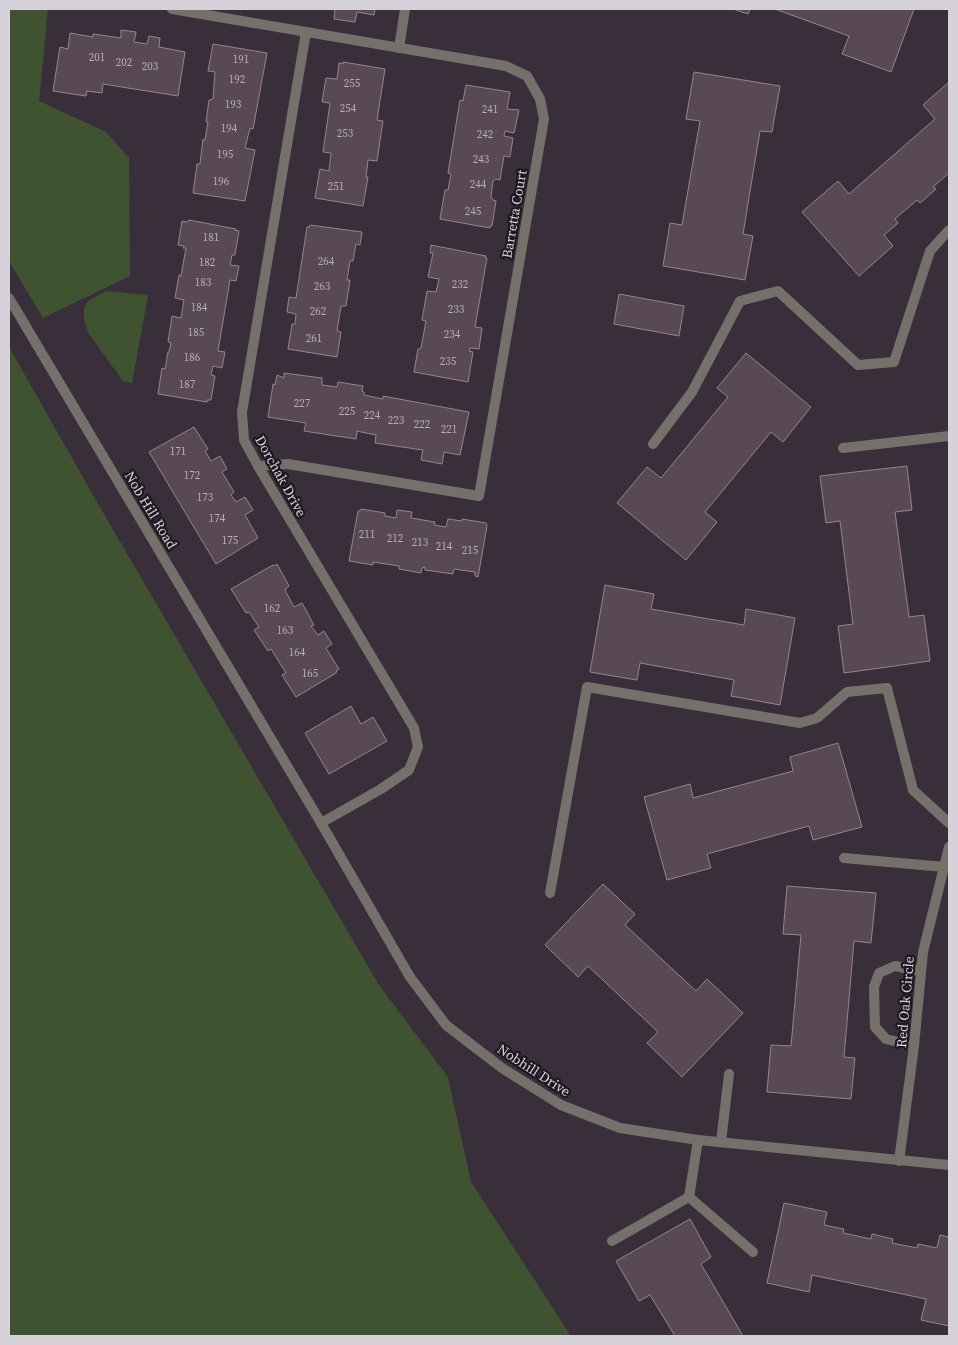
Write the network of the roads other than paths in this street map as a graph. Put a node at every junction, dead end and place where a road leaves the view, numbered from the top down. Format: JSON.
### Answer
{"nodes":[{"id":1,"x":172,"y":9,"type":"edge"},
{"id":2,"x":405,"y":9,"type":"edge"},
{"id":3,"x":306,"y":32,"type":"junction"},
{"id":4,"x":399,"y":48,"type":"junction"},
{"id":5,"x":949,"y":230,"type":"edge"},
{"id":6,"x":9,"y":298,"type":"edge"},
{"id":7,"x":949,"y":436,"type":"edge"},
{"id":8,"x":653,"y":444,"type":"dead end"},
{"id":9,"x":843,"y":448,"type":"dead end"},
{"id":10,"x":258,"y":466,"type":"junction"},
{"id":11,"x":269,"y":737,"type":"joint"},
{"id":12,"x":321,"y":823,"type":"junction"},
{"id":13,"x":949,"y":823,"type":"edge"},
{"id":14,"x":949,"y":848,"type":"edge"},
{"id":15,"x":844,"y":858,"type":"dead end"},
{"id":16,"x":944,"y":867,"type":"junction"},
{"id":17,"x":550,"y":893,"type":"dead end"},
{"id":18,"x":921,"y":971,"type":"junction"},
{"id":19,"x":914,"y":1046,"type":"junction"},
{"id":20,"x":729,"y":1074,"type":"dead end"},
{"id":21,"x":698,"y":1140,"type":"junction"},
{"id":22,"x":721,"y":1142,"type":"junction"},
{"id":23,"x":899,"y":1161,"type":"junction"},
{"id":24,"x":949,"y":1165,"type":"edge"},
{"id":25,"x":689,"y":1198,"type":"junction"},
{"id":26,"x":612,"y":1241,"type":"dead end"},
{"id":27,"x":753,"y":1252,"type":"dead end"}],
"edges":[{"from":1,"to":3,"type":"street","name":"Barretta Court"},
{"from":2,"to":4,"type":"street"},
{"from":3,"to":4,"type":"street","name":"Barretta Court"},
{"from":3,"to":10,"type":"street","name":"Dorchak Drive"},
{"from":4,"to":10,"type":"street","name":"Barretta Court"},
{"from":5,"to":8,"type":"street"},
{"from":6,"to":11,"type":"street","name":"Nob Hill Road"},
{"from":7,"to":9,"type":"street"},
{"from":10,"to":12,"type":"street","name":"Dorchak Drive"},
{"from":11,"to":12,"type":"street","name":"Nobhill Drive"},
{"from":12,"to":21,"type":"street","name":"Nobhill Drive"},
{"from":13,"to":17,"type":"street"},
{"from":14,"to":16,"type":"street","name":"Red Oak Circle"},
{"from":15,"to":16,"type":"street"},
{"from":16,"to":18,"type":"street","name":"Red Oak Circle"},
{"from":18,"to":19,"type":"street","name":"Red Oak Circle"},
{"from":18,"to":19,"type":"street"},
{"from":19,"to":23,"type":"street","name":"Red Oak Circle"},
{"from":20,"to":22,"type":"street"},
{"from":21,"to":22,"type":"street","name":"Nobhill Drive"},
{"from":21,"to":25,"type":"street"},
{"from":22,"to":23,"type":"street","name":"Nobhill Drive"},
{"from":23,"to":24,"type":"street","name":"Nobhill Drive"},
{"from":25,"to":26,"type":"street"},
{"from":25,"to":27,"type":"street"}]}
